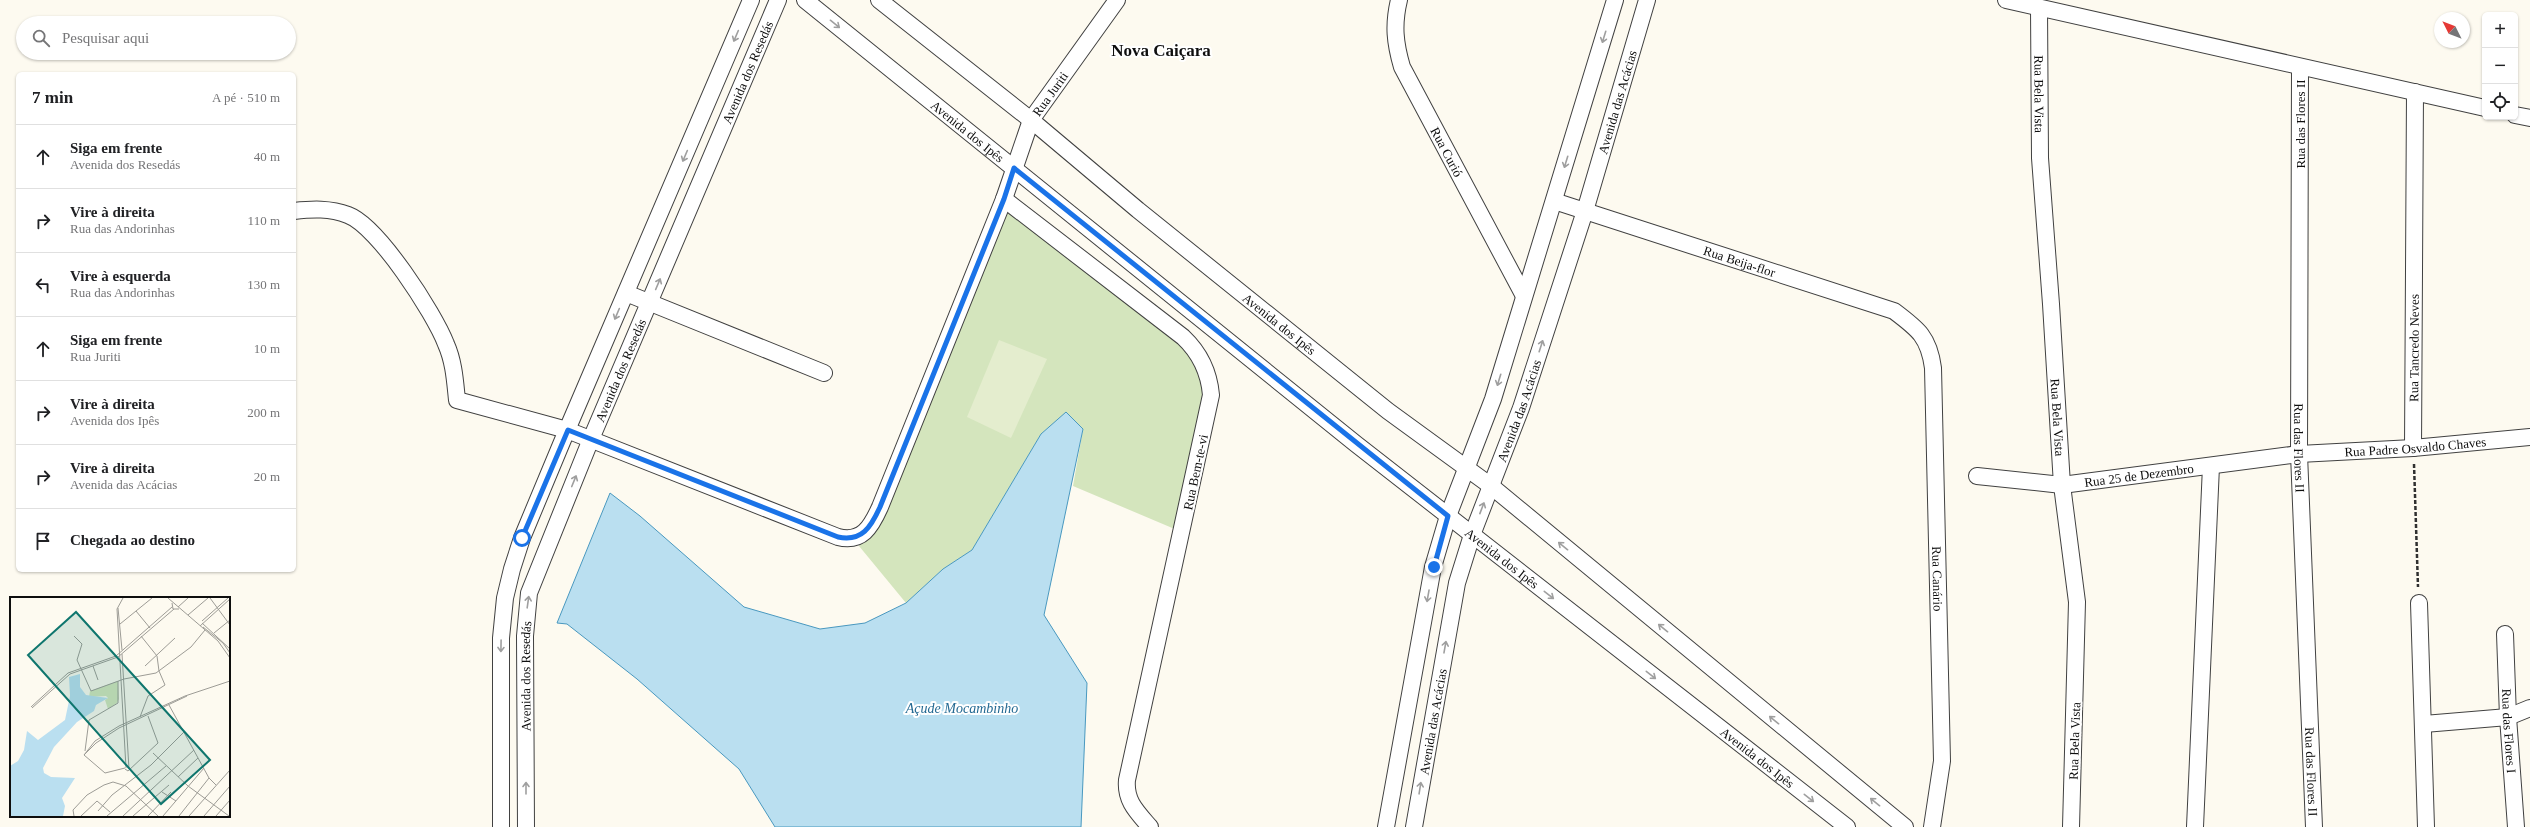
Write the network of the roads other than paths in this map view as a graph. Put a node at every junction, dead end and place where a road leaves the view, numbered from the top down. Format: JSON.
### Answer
{"nodes":[{"id":1,"x":751,"y":0,"type":"edge"},
{"id":2,"x":778,"y":0,"type":"edge"},
{"id":3,"x":804,"y":0,"type":"edge"},
{"id":4,"x":879,"y":0,"type":"edge"},
{"id":5,"x":1117,"y":0,"type":"edge"},
{"id":6,"x":1399,"y":0,"type":"edge"},
{"id":7,"x":1615,"y":0,"type":"edge"},
{"id":8,"x":1647,"y":0,"type":"edge"},
{"id":9,"x":2006,"y":0,"type":"edge"},
{"id":10,"x":2040,"y":8,"type":"junction"},
{"id":11,"x":2300,"y":68,"type":"junction"},
{"id":12,"x":2415,"y":92,"type":"junction"},
{"id":13,"x":2482,"y":107,"type":"edge"},
{"id":14,"x":2518,"y":116,"type":"edge"},
{"id":15,"x":2530,"y":118,"type":"edge"},
{"id":16,"x":1031,"y":120,"type":"junction"},
{"id":17,"x":1014,"y":168,"type":"junction"},
{"id":18,"x":1004,"y":199,"type":"junction"},
{"id":19,"x":1554,"y":201,"type":"junction"},
{"id":20,"x":296,"y":211,"type":"edge"},
{"id":21,"x":1585,"y":211,"type":"junction"},
{"id":22,"x":626,"y":293,"type":"junction"},
{"id":23,"x":1524,"y":296,"type":"junction"},
{"id":24,"x":650,"y":302,"type":"junction"},
{"id":25,"x":1920,"y":332,"type":"joint"},
{"id":26,"x":824,"y":373,"type":"dead end"},
{"id":27,"x":568,"y":430,"type":"junction"},
{"id":28,"x":2530,"y":437,"type":"edge"},
{"id":29,"x":591,"y":439,"type":"junction"},
{"id":30,"x":2413,"y":448,"type":"junction"},
{"id":31,"x":2300,"y":454,"type":"junction"},
{"id":32,"x":2211,"y":466,"type":"junction"},
{"id":33,"x":1466,"y":469,"type":"junction"},
{"id":34,"x":1978,"y":476,"type":"dead end"},
{"id":35,"x":1491,"y":486,"type":"junction"},
{"id":36,"x":2062,"y":486,"type":"junction"},
{"id":37,"x":1448,"y":516,"type":"junction"},
{"id":38,"x":1472,"y":535,"type":"junction"},
{"id":39,"x":2419,"y":603,"type":"road end"},
{"id":40,"x":2505,"y":634,"type":"dead end"},
{"id":41,"x":2530,"y":708,"type":"edge"},
{"id":42,"x":2508,"y":716,"type":"junction"},
{"id":43,"x":2424,"y":724,"type":"junction"},
{"id":44,"x":501,"y":827,"type":"edge"},
{"id":45,"x":526,"y":827,"type":"edge"},
{"id":46,"x":1150,"y":827,"type":"edge"},
{"id":47,"x":1386,"y":827,"type":"edge"},
{"id":48,"x":1414,"y":827,"type":"edge"},
{"id":49,"x":1847,"y":827,"type":"edge"},
{"id":50,"x":1905,"y":827,"type":"edge"},
{"id":51,"x":1932,"y":827,"type":"edge"},
{"id":52,"x":2071,"y":827,"type":"edge"},
{"id":53,"x":2195,"y":827,"type":"edge"},
{"id":54,"x":2314,"y":827,"type":"edge"},
{"id":55,"x":2426,"y":827,"type":"edge"},
{"id":56,"x":2516,"y":827,"type":"edge"}],
"edges":[{"from":1,"to":22,"type":"street","name":"Avenida dos Resedás","one_way":true},
{"from":24,"to":2,"type":"street","name":"Avenida dos Resedás","one_way":true},
{"from":3,"to":17,"type":"street","name":"Avenida dos Ipês","one_way":true},
{"from":4,"to":16,"type":"street","name":"Avenida dos Ipês"},
{"from":5,"to":16,"type":"street","name":"Rua Juriti"},
{"from":6,"to":23,"type":"street","name":"Rua Curió"},
{"from":7,"to":19,"type":"street","name":"Avenida das Acácias","one_way":true},
{"from":8,"to":21,"type":"street","name":"Avenida das Acácias"},
{"from":9,"to":10,"type":"street"},
{"from":10,"to":11,"type":"street"},
{"from":10,"to":36,"type":"street","name":"Rua Bela Vista"},
{"from":11,"to":12,"type":"street"},
{"from":11,"to":31,"type":"street","name":"Rua das Flores II"},
{"from":12,"to":13,"type":"street"},
{"from":12,"to":30,"type":"street","name":"Rua Tancredo Neves"},
{"from":14,"to":15,"type":"street"},
{"from":16,"to":17,"type":"street","name":"Rua Juriti"},
{"from":16,"to":33,"type":"street","name":"Avenida dos Ipês"},
{"from":17,"to":18,"type":"street","name":"Rua Juriti"},
{"from":17,"to":37,"type":"street","name":"Avenida dos Ipês"},
{"from":18,"to":29,"type":"street","name":"Rua Juriti"},
{"from":18,"to":46,"type":"street","name":"Rua Bem-te-vi"},
{"from":19,"to":21,"type":"street","name":"Rua Beija-flor"},
{"from":19,"to":23,"type":"street","name":"Avenida das Acácias"},
{"from":20,"to":27,"type":"street"},
{"from":21,"to":25,"type":"street","name":"Rua Beija-flor"},
{"from":35,"to":21,"type":"street","name":"Avenida das Acácias","one_way":true},
{"from":22,"to":24,"type":"street"},
{"from":22,"to":27,"type":"street","name":"Avenida dos Resedás","one_way":true},
{"from":23,"to":33,"type":"street","name":"Avenida das Acácias","one_way":true},
{"from":24,"to":26,"type":"street"},
{"from":24,"to":29,"type":"street","name":"Avenida dos Resedás"},
{"from":25,"to":51,"type":"street","name":"Rua Canário"},
{"from":27,"to":29,"type":"street"},
{"from":27,"to":44,"type":"street","name":"Avenida dos Resedás","one_way":true},
{"from":28,"to":30,"type":"street","name":"Rua Padre Osvaldo Chaves"},
{"from":45,"to":29,"type":"street","name":"Avenida dos Resedás","one_way":true},
{"from":30,"to":31,"type":"street","name":"Rua Padre Osvaldo Chaves"},
{"from":31,"to":32,"type":"street","name":"Rua 25 de Dezembro"},
{"from":31,"to":54,"type":"street","name":"Rua das Flores II"},
{"from":32,"to":36,"type":"street","name":"Rua 25 de Dezembro"},
{"from":32,"to":53,"type":"street"},
{"from":33,"to":35,"type":"street","name":"Avenida dos Ipês"},
{"from":33,"to":37,"type":"street","name":"Avenida das Acácias"},
{"from":34,"to":36,"type":"street","name":"Rua 25 de Dezembro"},
{"from":38,"to":35,"type":"street","name":"Avenida das Acácias","one_way":true},
{"from":50,"to":35,"type":"street","name":"Avenida dos Ipês","one_way":true},
{"from":36,"to":52,"type":"street","name":"Rua Bela Vista"},
{"from":37,"to":38,"type":"street","name":"Avenida dos Ipês"},
{"from":37,"to":47,"type":"street","name":"Avenida das Acácias","one_way":true},
{"from":48,"to":38,"type":"street","name":"Avenida das Acácias","one_way":true},
{"from":38,"to":49,"type":"street","name":"Avenida dos Ipês","one_way":true},
{"from":39,"to":43,"type":"street"},
{"from":40,"to":42,"type":"street","name":"Rua das Flores I"},
{"from":41,"to":42,"type":"street"},
{"from":42,"to":43,"type":"street"},
{"from":42,"to":56,"type":"street","name":"Rua das Flores I"},
{"from":43,"to":55,"type":"street"}]}
